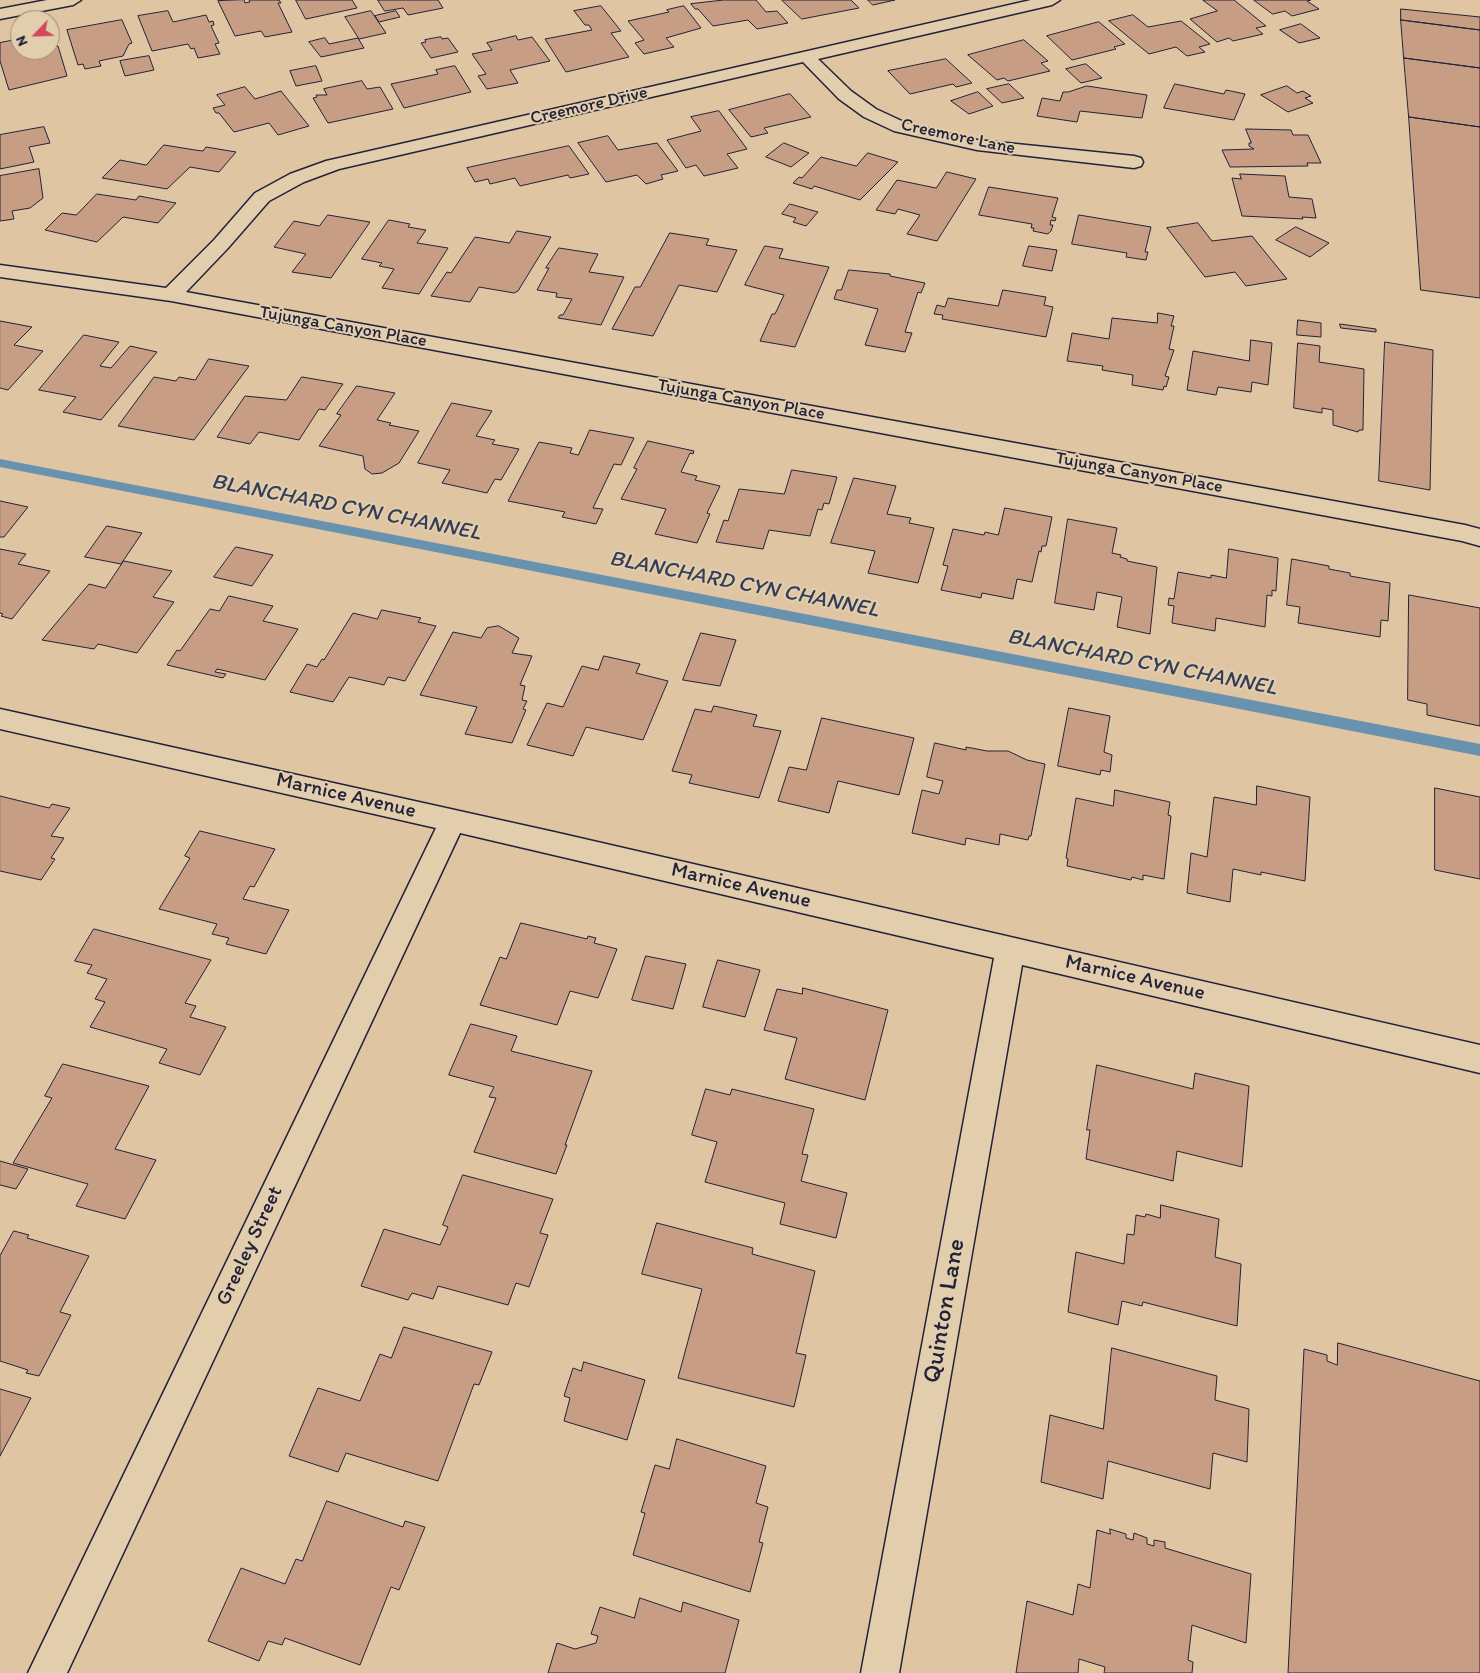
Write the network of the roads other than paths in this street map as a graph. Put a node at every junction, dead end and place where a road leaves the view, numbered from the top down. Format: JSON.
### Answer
{"nodes":[{"id":1,"x":73,"y":0,"type":"edge"},
{"id":2,"x":1052,"y":0,"type":"edge"},
{"id":3,"x":0,"y":14,"type":"edge"},
{"id":4,"x":806,"y":56,"type":"junction"},
{"id":5,"x":1134,"y":162,"type":"dead end"},
{"id":6,"x":0,"y":271,"type":"edge"},
{"id":7,"x":171,"y":295,"type":"junction"},
{"id":8,"x":1480,"y":538,"type":"edge"},
{"id":9,"x":0,"y":720,"type":"edge"},
{"id":10,"x":453,"y":820,"type":"junction"},
{"id":11,"x":1010,"y":948,"type":"junction"},
{"id":12,"x":1480,"y":1059,"type":"edge"},
{"id":13,"x":47,"y":1673,"type":"edge"},
{"id":14,"x":880,"y":1673,"type":"edge"}],
"edges":[{"from":1,"to":3,"type":"street"},
{"from":2,"to":4,"type":"street","name":"Creemore Drive"},
{"from":4,"to":5,"type":"street","name":"Creemore Lane"},
{"from":4,"to":7,"type":"street","name":"Creemore Drive"},
{"from":6,"to":7,"type":"street","name":"Tujunga Canyon Place"},
{"from":7,"to":8,"type":"street","name":"Tujunga Canyon Place"},
{"from":9,"to":10,"type":"street","name":"Marnice Avenue"},
{"from":10,"to":11,"type":"street","name":"Marnice Avenue"},
{"from":10,"to":13,"type":"street","name":"Greeley Street"},
{"from":11,"to":12,"type":"street","name":"Marnice Avenue"},
{"from":11,"to":14,"type":"street","name":"Quinton Lane"}]}
